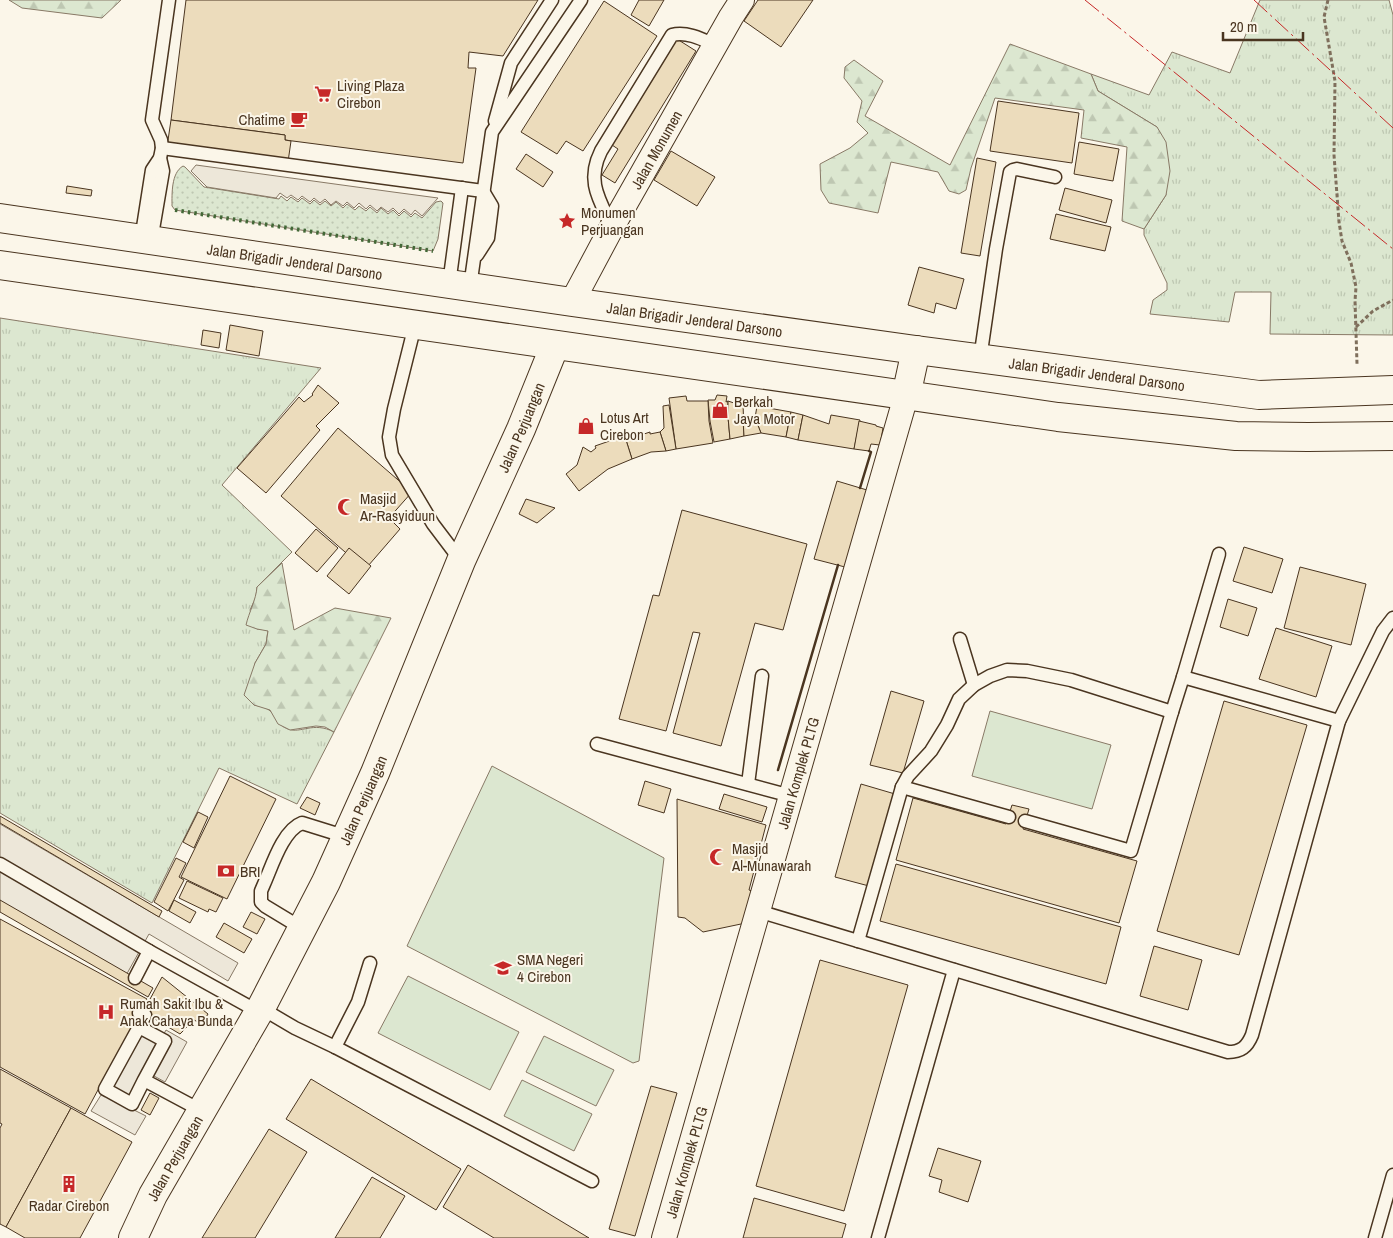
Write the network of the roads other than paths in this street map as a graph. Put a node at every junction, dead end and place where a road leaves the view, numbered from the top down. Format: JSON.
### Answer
{"nodes":[{"id":1,"x":169,"y":0,"type":"edge"},
{"id":2,"x":552,"y":0,"type":"edge"},
{"id":3,"x":581,"y":0,"type":"edge"},
{"id":4,"x":742,"y":0,"type":"edge"},
{"id":5,"x":715,"y":46,"type":"junction"},
{"id":6,"x":492,"y":132,"type":"junction"},
{"id":7,"x":161,"y":153,"type":"junction"},
{"id":8,"x":1055,"y":177,"type":"dead end"},
{"id":9,"x":462,"y":188,"type":"junction"},
{"id":10,"x":483,"y":191,"type":"junction"},
{"id":11,"x":0,"y":218,"type":"edge"},
{"id":12,"x":612,"y":227,"type":"junction"},
{"id":13,"x":146,"y":240,"type":"junction"},
{"id":14,"x":0,"y":265,"type":"edge"},
{"id":15,"x":460,"y":286,"type":"junction"},
{"id":16,"x":572,"y":302,"type":"junction"},
{"id":17,"x":415,"y":325,"type":"junction"},
{"id":18,"x":555,"y":345,"type":"junction"},
{"id":19,"x":916,"y":350,"type":"junction"},
{"id":20,"x":980,"y":359,"type":"junction"},
{"id":21,"x":1393,"y":390,"type":"edge"},
{"id":22,"x":906,"y":396,"type":"junction"},
{"id":23,"x":1393,"y":436,"type":"edge"},
{"id":24,"x":1220,"y":554,"type":"dead end"},
{"id":25,"x":461,"y":560,"type":"junction"},
{"id":26,"x":1393,"y":618,"type":"edge"},
{"id":27,"x":960,"y":639,"type":"dead end"},
{"id":28,"x":762,"y":676,"type":"dead end"},
{"id":29,"x":1183,"y":677,"type":"junction"},
{"id":30,"x":974,"y":685,"type":"junction"},
{"id":31,"x":1172,"y":712,"type":"junction"},
{"id":32,"x":1339,"y":721,"type":"junction"},
{"id":33,"x":597,"y":744,"type":"dead end"},
{"id":34,"x":748,"y":784,"type":"junction"},
{"id":35,"x":902,"y":788,"type":"junction"},
{"id":36,"x":791,"y":796,"type":"junction"},
{"id":37,"x":1008,"y":817,"type":"dead end"},
{"id":38,"x":1025,"y":821,"type":"dead end"},
{"id":39,"x":347,"y":837,"type":"junction"},
{"id":40,"x":0,"y":864,"type":"edge"},
{"id":41,"x":758,"y":910,"type":"junction"},
{"id":42,"x":303,"y":929,"type":"junction"},
{"id":43,"x":858,"y":941,"type":"junction"},
{"id":44,"x":149,"y":951,"type":"junction"},
{"id":45,"x":370,"y":963,"type":"dead end"},
{"id":46,"x":954,"y":970,"type":"junction"},
{"id":47,"x":135,"y":978,"type":"dead end"},
{"id":48,"x":260,"y":1010,"type":"junction"},
{"id":49,"x":139,"y":1013,"type":"dead end"},
{"id":50,"x":139,"y":1027,"type":"junction"},
{"id":51,"x":335,"y":1047,"type":"junction"},
{"id":52,"x":144,"y":1080,"type":"junction"},
{"id":53,"x":202,"y":1111,"type":"junction"},
{"id":54,"x":1393,"y":1175,"type":"edge"},
{"id":55,"x":592,"y":1181,"type":"dead end"},
{"id":56,"x":133,"y":1238,"type":"edge"},
{"id":57,"x":664,"y":1238,"type":"edge"},
{"id":58,"x":878,"y":1238,"type":"edge"},
{"id":59,"x":1375,"y":1238,"type":"edge"}],
"edges":[{"from":1,"to":7,"type":"lane"},
{"from":2,"to":6,"type":"lane"},
{"from":3,"to":6,"type":"lane"},
{"from":4,"to":5,"type":"street","name":"Jalan Monumen"},
{"from":5,"to":12,"type":"street","name":"Jalan Monumen"},
{"from":5,"to":12,"type":"lane"},
{"from":6,"to":10,"type":"lane"},
{"from":7,"to":9,"type":"lane"},
{"from":7,"to":13,"type":"lane"},
{"from":8,"to":20,"type":"lane"},
{"from":9,"to":10,"type":"lane"},
{"from":9,"to":15,"type":"lane"},
{"from":10,"to":15,"type":"lane"},
{"from":11,"to":13,"type":"main road","name":"Jalan Brigadir Jenderal Darsono"},
{"from":12,"to":16,"type":"street","name":"Jalan Monumen"},
{"from":13,"to":15,"type":"main road","name":"Jalan Brigadir Jenderal Darsono"},
{"from":14,"to":17,"type":"main road"},
{"from":15,"to":16,"type":"main road","name":"Jalan Brigadir Jenderal Darsono"},
{"from":16,"to":19,"type":"main road","name":"Jalan Brigadir Jenderal Darsono"},
{"from":17,"to":18,"type":"main road"},
{"from":17,"to":25,"type":"lane"},
{"from":18,"to":22,"type":"main road"},
{"from":18,"to":25,"type":"main road","name":"Jalan Perjuangan"},
{"from":19,"to":20,"type":"main road","name":"Jalan Brigadir Jenderal Darsono"},
{"from":19,"to":22,"type":"main road"},
{"from":20,"to":21,"type":"main road","name":"Jalan Brigadir Jenderal Darsono"},
{"from":22,"to":23,"type":"main road"},
{"from":22,"to":36,"type":"street","name":"Jalan Komplek PLTG"},
{"from":24,"to":29,"type":"lane"},
{"from":25,"to":39,"type":"main road","name":"Jalan Perjuangan"},
{"from":26,"to":32,"type":"lane"},
{"from":27,"to":30,"type":"lane"},
{"from":28,"to":34,"type":"lane"},
{"from":29,"to":31,"type":"lane"},
{"from":29,"to":32,"type":"lane"},
{"from":30,"to":31,"type":"lane"},
{"from":30,"to":35,"type":"lane"},
{"from":31,"to":38,"type":"lane"},
{"from":32,"to":46,"type":"lane"},
{"from":33,"to":34,"type":"lane"},
{"from":34,"to":36,"type":"lane"},
{"from":35,"to":37,"type":"lane"},
{"from":35,"to":43,"type":"lane"},
{"from":36,"to":41,"type":"street","name":"Jalan Komplek PLTG"},
{"from":39,"to":42,"type":"main road","name":"Jalan Perjuangan"},
{"from":39,"to":42,"type":"lane"},
{"from":40,"to":44,"type":"lane"},
{"from":41,"to":43,"type":"lane"},
{"from":41,"to":57,"type":"street","name":"Jalan Komplek PLTG"},
{"from":42,"to":48,"type":"main road","name":"Jalan Perjuangan"},
{"from":43,"to":46,"type":"lane"},
{"from":44,"to":47,"type":"lane"},
{"from":44,"to":48,"type":"lane"},
{"from":45,"to":51,"type":"lane"},
{"from":46,"to":58,"type":"lane"},
{"from":48,"to":51,"type":"lane"},
{"from":48,"to":53,"type":"main road","name":"Jalan Perjuangan"},
{"from":49,"to":50,"type":"lane"},
{"from":50,"to":52,"type":"lane"},
{"from":50,"to":52,"type":"lane"},
{"from":51,"to":55,"type":"lane"},
{"from":52,"to":53,"type":"lane"},
{"from":53,"to":56,"type":"main road","name":"Jalan Perjuangan"},
{"from":54,"to":59,"type":"lane"}]}
